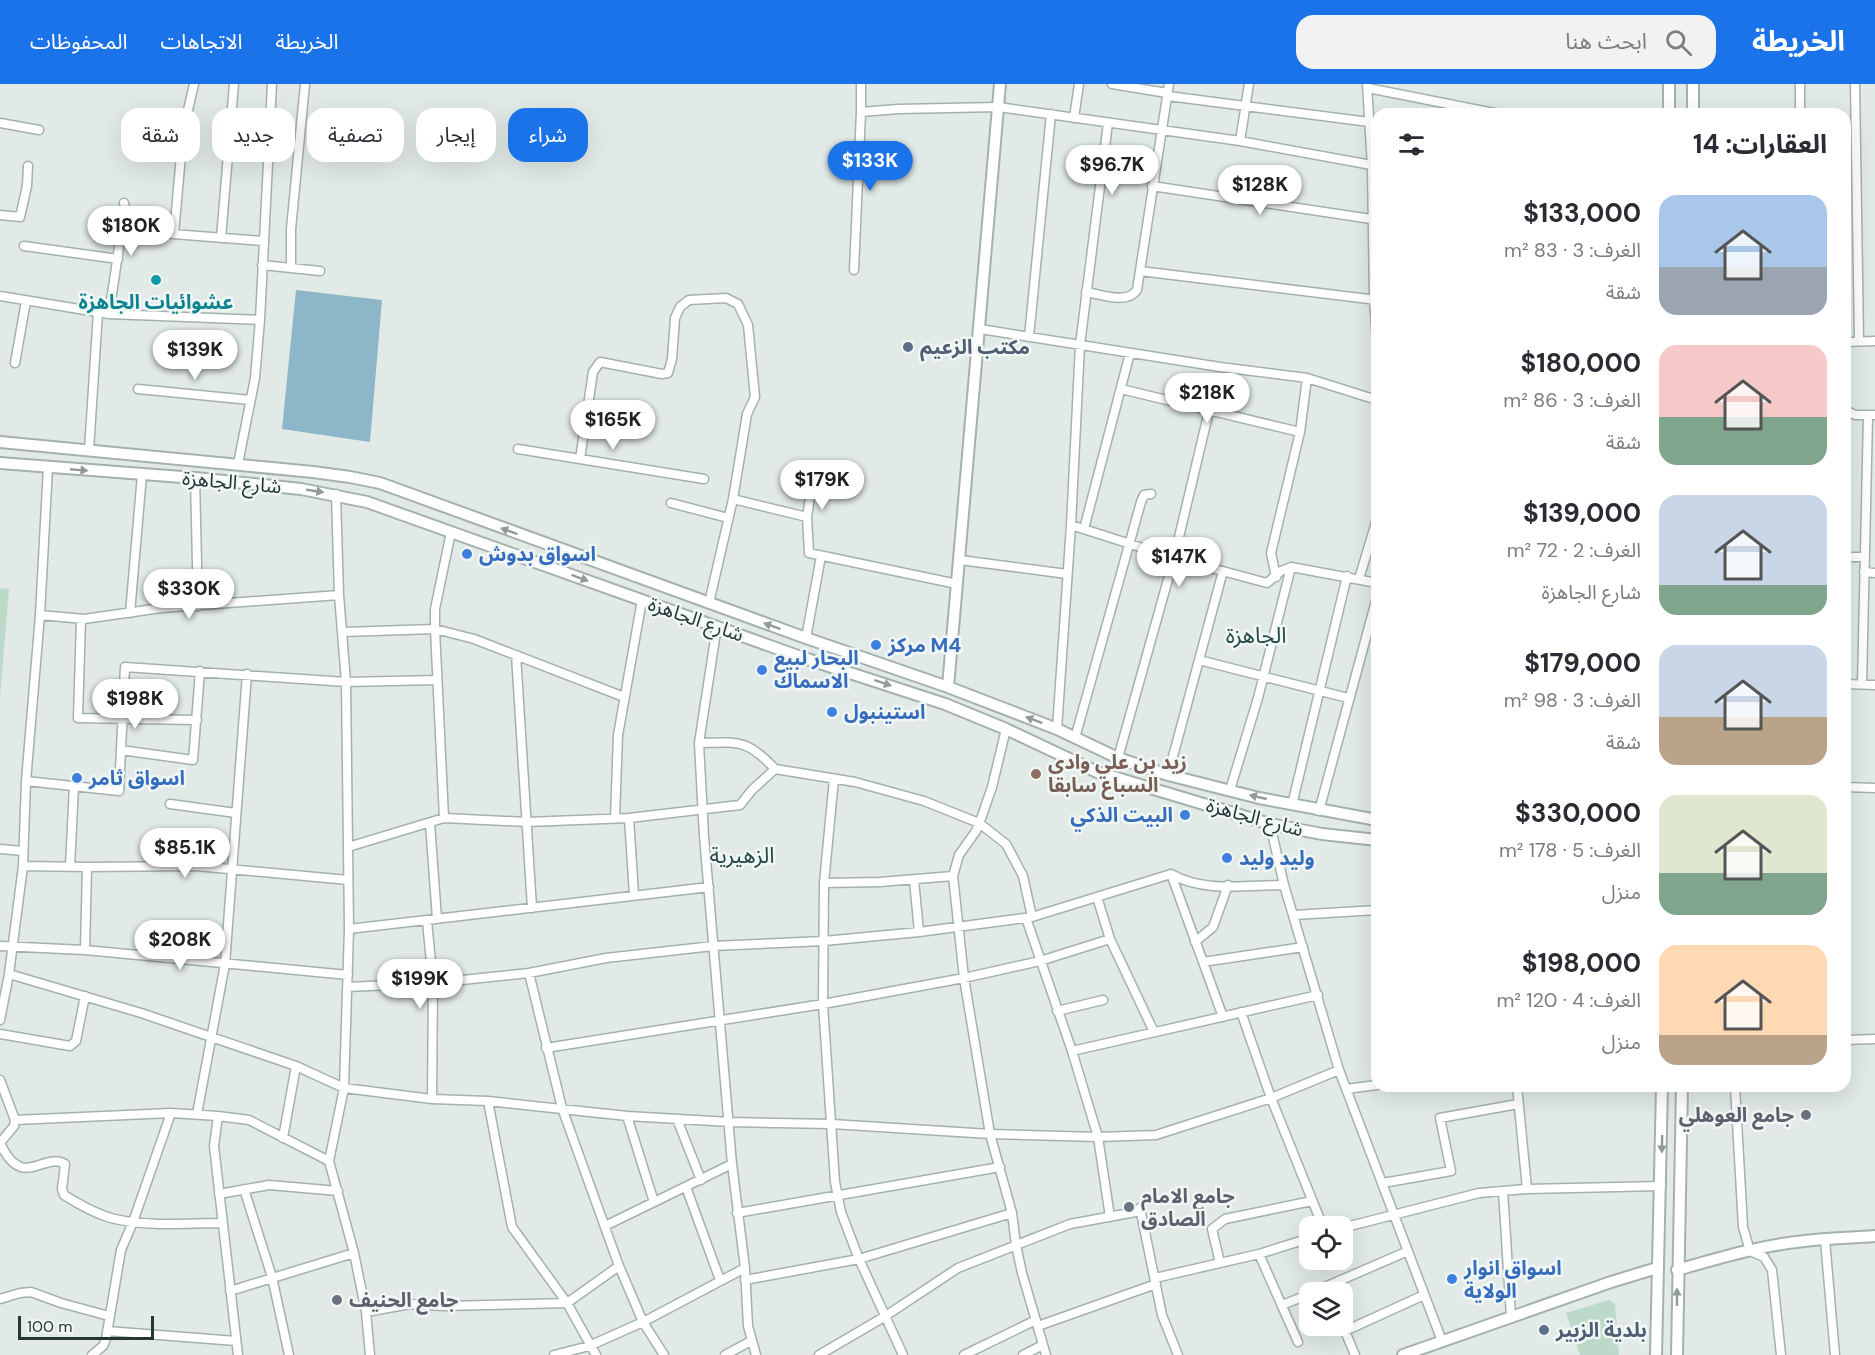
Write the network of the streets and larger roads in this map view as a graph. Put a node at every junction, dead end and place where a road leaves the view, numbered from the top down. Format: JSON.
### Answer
{"nodes":[{"id":1,"x":194,"y":84,"type":"edge"},
{"id":2,"x":234,"y":84,"type":"edge"},
{"id":3,"x":272,"y":84,"type":"edge"},
{"id":4,"x":305,"y":84,"type":"edge"},
{"id":5,"x":861,"y":84,"type":"edge"},
{"id":6,"x":1000,"y":84,"type":"edge"},
{"id":7,"x":1079,"y":84,"type":"edge"},
{"id":8,"x":1112,"y":84,"type":"edge"},
{"id":9,"x":1249,"y":84,"type":"edge"},
{"id":10,"x":1669,"y":84,"type":"edge"},
{"id":11,"x":1693,"y":84,"type":"edge"},
{"id":12,"x":1800,"y":84,"type":"edge"},
{"id":13,"x":1855,"y":84,"type":"edge"},
{"id":14,"x":1367,"y":86,"type":"edge"},
{"id":15,"x":1168,"y":91,"type":"edge"},
{"id":16,"x":1245,"y":106,"type":"junction"},
{"id":17,"x":998,"y":107,"type":"junction"},
{"id":18,"x":1471,"y":108,"type":"edge"},
{"id":19,"x":1669,"y":108,"type":"edge"},
{"id":20,"x":1693,"y":108,"type":"edge"},
{"id":21,"x":1800,"y":108,"type":"edge"},
{"id":22,"x":861,"y":112,"type":"junction"},
{"id":23,"x":1051,"y":114,"type":"junction"},
{"id":24,"x":1074,"y":118,"type":"junction"},
{"id":25,"x":1370,"y":122,"type":"junction"},
{"id":26,"x":0,"y":123,"type":"edge"},
{"id":27,"x":1108,"y":123,"type":"junction"},
{"id":28,"x":39,"y":130,"type":"dead end"},
{"id":29,"x":1162,"y":131,"type":"junction"},
{"id":30,"x":1371,"y":133,"type":"edge"},
{"id":31,"x":1240,"y":141,"type":"junction"},
{"id":32,"x":1371,"y":165,"type":"edge"},
{"id":33,"x":28,"y":166,"type":"dead end"},
{"id":34,"x":1152,"y":186,"type":"junction"},
{"id":35,"x":124,"y":203,"type":"dead end"},
{"id":36,"x":0,"y":215,"type":"edge"},
{"id":37,"x":1371,"y":219,"type":"edge"},
{"id":38,"x":122,"y":230,"type":"junction"},
{"id":39,"x":174,"y":234,"type":"junction"},
{"id":40,"x":221,"y":238,"type":"junction"},
{"id":41,"x":263,"y":241,"type":"junction"},
{"id":42,"x":24,"y":246,"type":"dead end"},
{"id":43,"x":118,"y":259,"type":"junction"},
{"id":44,"x":262,"y":265,"type":"junction"},
{"id":45,"x":291,"y":268,"type":"junction"},
{"id":46,"x":854,"y":270,"type":"dead end"},
{"id":47,"x":320,"y":272,"type":"dead end"},
{"id":48,"x":1140,"y":272,"type":"junction"},
{"id":49,"x":1086,"y":292,"type":"junction"},
{"id":50,"x":0,"y":296,"type":"edge"},
{"id":51,"x":1371,"y":300,"type":"edge"},
{"id":52,"x":26,"y":301,"type":"junction"},
{"id":53,"x":98,"y":312,"type":"junction"},
{"id":54,"x":109,"y":314,"type":"junction"},
{"id":55,"x":260,"y":320,"type":"junction"},
{"id":56,"x":980,"y":329,"type":"junction"},
{"id":57,"x":1029,"y":337,"type":"junction"},
{"id":58,"x":1859,"y":341,"type":"junction"},
{"id":59,"x":1875,"y":341,"type":"edge"},
{"id":60,"x":1851,"y":342,"type":"edge"},
{"id":61,"x":1080,"y":345,"type":"junction"},
{"id":62,"x":1130,"y":353,"type":"junction"},
{"id":63,"x":15,"y":363,"type":"dead end"},
{"id":64,"x":1307,"y":378,"type":"junction"},
{"id":65,"x":138,"y":389,"type":"dead end"},
{"id":66,"x":1121,"y":389,"type":"junction"},
{"id":67,"x":1371,"y":398,"type":"edge"},
{"id":68,"x":250,"y":400,"type":"junction"},
{"id":69,"x":1209,"y":411,"type":"junction"},
{"id":70,"x":1851,"y":413,"type":"edge"},
{"id":71,"x":1871,"y":415,"type":"edge"},
{"id":72,"x":1300,"y":432,"type":"junction"},
{"id":73,"x":0,"y":442,"type":"edge"},
{"id":74,"x":518,"y":449,"type":"dead end"},
{"id":75,"x":89,"y":450,"type":"junction"},
{"id":76,"x":580,"y":459,"type":"junction"},
{"id":77,"x":0,"y":463,"type":"edge"},
{"id":78,"x":238,"y":464,"type":"junction"},
{"id":79,"x":48,"y":467,"type":"junction"},
{"id":80,"x":814,"y":471,"type":"dead end"},
{"id":81,"x":142,"y":475,"type":"junction"},
{"id":82,"x":195,"y":478,"type":"junction"},
{"id":83,"x":704,"y":478,"type":"dead end"},
{"id":84,"x":336,"y":494,"type":"junction"},
{"id":85,"x":1151,"y":494,"type":"dead end"},
{"id":86,"x":733,"y":499,"type":"junction"},
{"id":87,"x":671,"y":503,"type":"dead end"},
{"id":88,"x":807,"y":517,"type":"junction"},
{"id":89,"x":728,"y":518,"type":"junction"},
{"id":90,"x":1071,"y":525,"type":"junction"},
{"id":91,"x":1084,"y":529,"type":"junction"},
{"id":92,"x":451,"y":532,"type":"junction"},
{"id":93,"x":1371,"y":539,"type":"edge"},
{"id":94,"x":1130,"y":544,"type":"junction"},
{"id":95,"x":821,"y":556,"type":"junction"},
{"id":96,"x":1851,"y":557,"type":"edge"},
{"id":97,"x":1864,"y":557,"type":"junction"},
{"id":98,"x":1174,"y":558,"type":"junction"},
{"id":99,"x":960,"y":560,"type":"junction"},
{"id":100,"x":1291,"y":567,"type":"junction"},
{"id":101,"x":1223,"y":571,"type":"junction"},
{"id":102,"x":1864,"y":572,"type":"junction"},
{"id":103,"x":1875,"y":573,"type":"edge"},
{"id":104,"x":1067,"y":574,"type":"junction"},
{"id":105,"x":1347,"y":576,"type":"junction"},
{"id":106,"x":1276,"y":577,"type":"junction"},
{"id":107,"x":1359,"y":579,"type":"junction"},
{"id":108,"x":1371,"y":582,"type":"edge"},
{"id":109,"x":957,"y":584,"type":"junction"},
{"id":110,"x":339,"y":595,"type":"junction"},
{"id":111,"x":642,"y":600,"type":"junction"},
{"id":112,"x":709,"y":603,"type":"junction"},
{"id":113,"x":198,"y":606,"type":"junction"},
{"id":114,"x":130,"y":613,"type":"junction"},
{"id":115,"x":40,"y":615,"type":"junction"},
{"id":116,"x":81,"y":619,"type":"junction"},
{"id":117,"x":717,"y":626,"type":"junction"},
{"id":118,"x":435,"y":628,"type":"junction"},
{"id":119,"x":343,"y":632,"type":"junction"},
{"id":120,"x":1371,"y":632,"type":"edge"},
{"id":121,"x":806,"y":638,"type":"junction"},
{"id":122,"x":516,"y":655,"type":"junction"},
{"id":123,"x":801,"y":657,"type":"junction"},
{"id":124,"x":1199,"y":660,"type":"junction"},
{"id":125,"x":200,"y":671,"type":"junction"},
{"id":126,"x":247,"y":674,"type":"junction"},
{"id":127,"x":1263,"y":677,"type":"junction"},
{"id":128,"x":437,"y":680,"type":"junction"},
{"id":129,"x":346,"y":682,"type":"junction"},
{"id":130,"x":1851,"y":684,"type":"edge"},
{"id":131,"x":1862,"y":684,"type":"junction"},
{"id":132,"x":1875,"y":685,"type":"edge"},
{"id":133,"x":948,"y":687,"type":"junction"},
{"id":134,"x":1319,"y":690,"type":"junction"},
{"id":135,"x":624,"y":697,"type":"junction"},
{"id":136,"x":1348,"y":698,"type":"junction"},
{"id":137,"x":123,"y":720,"type":"junction"},
{"id":138,"x":197,"y":720,"type":"junction"},
{"id":139,"x":1006,"y":729,"type":"junction"},
{"id":140,"x":1057,"y":729,"type":"junction"},
{"id":141,"x":1075,"y":738,"type":"junction"},
{"id":142,"x":699,"y":743,"type":"junction"},
{"id":143,"x":121,"y":750,"type":"junction"},
{"id":144,"x":1118,"y":758,"type":"junction"},
{"id":145,"x":775,"y":770,"type":"junction"},
{"id":146,"x":1167,"y":775,"type":"junction"},
{"id":147,"x":834,"y":779,"type":"junction"},
{"id":148,"x":1187,"y":780,"type":"junction"},
{"id":149,"x":26,"y":781,"type":"junction"},
{"id":150,"x":74,"y":786,"type":"junction"},
{"id":151,"x":1851,"y":787,"type":"edge"},
{"id":152,"x":1875,"y":788,"type":"edge"},
{"id":153,"x":1230,"y":790,"type":"junction"},
{"id":154,"x":1182,"y":798,"type":"junction"},
{"id":155,"x":170,"y":804,"type":"dead end"},
{"id":156,"x":1292,"y":805,"type":"junction"},
{"id":157,"x":703,"y":810,"type":"junction"},
{"id":158,"x":1319,"y":811,"type":"junction"},
{"id":159,"x":236,"y":813,"type":"junction"},
{"id":160,"x":444,"y":818,"type":"junction"},
{"id":161,"x":615,"y":818,"type":"junction"},
{"id":162,"x":629,"y":818,"type":"junction"},
{"id":163,"x":1371,"y":820,"type":"edge"},
{"id":164,"x":526,"y":822,"type":"junction"},
{"id":165,"x":430,"y":823,"type":"junction"},
{"id":166,"x":979,"y":823,"type":"junction"},
{"id":167,"x":1270,"y":824,"type":"junction"},
{"id":168,"x":1371,"y":840,"type":"edge"},
{"id":169,"x":348,"y":847,"type":"junction"},
{"id":170,"x":0,"y":849,"type":"edge"},
{"id":171,"x":23,"y":851,"type":"junction"},
{"id":172,"x":23,"y":866,"type":"junction"},
{"id":173,"x":70,"y":866,"type":"junction"},
{"id":174,"x":87,"y":867,"type":"junction"},
{"id":175,"x":231,"y":868,"type":"junction"},
{"id":176,"x":1171,"y":874,"type":"junction"},
{"id":177,"x":953,"y":876,"type":"junction"},
{"id":178,"x":348,"y":880,"type":"junction"},
{"id":179,"x":914,"y":880,"type":"junction"},
{"id":180,"x":824,"y":883,"type":"junction"},
{"id":181,"x":1228,"y":885,"type":"junction"},
{"id":182,"x":1284,"y":885,"type":"junction"},
{"id":183,"x":709,"y":887,"type":"junction"},
{"id":184,"x":634,"y":895,"type":"junction"},
{"id":185,"x":1096,"y":897,"type":"junction"},
{"id":186,"x":532,"y":908,"type":"junction"},
{"id":187,"x":1371,"y":910,"type":"edge"},
{"id":188,"x":1294,"y":915,"type":"junction"},
{"id":189,"x":1029,"y":917,"type":"junction"},
{"id":190,"x":437,"y":919,"type":"junction"},
{"id":191,"x":427,"y":921,"type":"junction"},
{"id":192,"x":957,"y":926,"type":"junction"},
{"id":193,"x":349,"y":929,"type":"junction"},
{"id":194,"x":919,"y":932,"type":"junction"},
{"id":195,"x":1110,"y":939,"type":"junction"},
{"id":196,"x":824,"y":941,"type":"junction"},
{"id":197,"x":1195,"y":942,"type":"junction"},
{"id":198,"x":713,"y":945,"type":"junction"},
{"id":199,"x":0,"y":946,"type":"edge"},
{"id":200,"x":13,"y":947,"type":"junction"},
{"id":201,"x":1303,"y":947,"type":"junction"},
{"id":202,"x":85,"y":950,"type":"junction"},
{"id":203,"x":1040,"y":961,"type":"junction"},
{"id":204,"x":1203,"y":962,"type":"junction"},
{"id":205,"x":225,"y":964,"type":"junction"},
{"id":206,"x":9,"y":974,"type":"junction"},
{"id":207,"x":530,"y":974,"type":"junction"},
{"id":208,"x":348,"y":975,"type":"junction"},
{"id":209,"x":964,"y":978,"type":"junction"},
{"id":210,"x":433,"y":983,"type":"junction"},
{"id":211,"x":348,"y":987,"type":"junction"},
{"id":212,"x":1318,"y":995,"type":"junction"},
{"id":213,"x":85,"y":996,"type":"junction"},
{"id":214,"x":1103,"y":1000,"type":"dead end"},
{"id":215,"x":823,"y":1004,"type":"junction"},
{"id":216,"x":1057,"y":1011,"type":"junction"},
{"id":217,"x":1241,"y":1012,"type":"junction"},
{"id":218,"x":1223,"y":1017,"type":"junction"},
{"id":219,"x":0,"y":1020,"type":"edge"},
{"id":220,"x":720,"y":1020,"type":"junction"},
{"id":221,"x":1154,"y":1032,"type":"junction"},
{"id":222,"x":0,"y":1034,"type":"edge"},
{"id":223,"x":211,"y":1038,"type":"junction"},
{"id":224,"x":1851,"y":1040,"type":"edge"},
{"id":225,"x":1875,"y":1040,"type":"edge"},
{"id":226,"x":546,"y":1048,"type":"junction"},
{"id":227,"x":1072,"y":1051,"type":"junction"},
{"id":228,"x":296,"y":1066,"type":"junction"},
{"id":229,"x":1339,"y":1070,"type":"junction"},
{"id":230,"x":0,"y":1080,"type":"edge"},
{"id":231,"x":1371,"y":1086,"type":"edge"},
{"id":232,"x":344,"y":1088,"type":"junction"},
{"id":233,"x":1347,"y":1089,"type":"junction"},
{"id":234,"x":1517,"y":1092,"type":"edge"},
{"id":235,"x":1662,"y":1092,"type":"edge"},
{"id":236,"x":1682,"y":1092,"type":"edge"},
{"id":237,"x":1735,"y":1092,"type":"edge"},
{"id":238,"x":1271,"y":1098,"type":"junction"},
{"id":239,"x":432,"y":1099,"type":"junction"},
{"id":240,"x":488,"y":1101,"type":"junction"},
{"id":241,"x":1518,"y":1104,"type":"junction"},
{"id":242,"x":562,"y":1108,"type":"junction"},
{"id":243,"x":171,"y":1113,"type":"junction"},
{"id":244,"x":197,"y":1114,"type":"junction"},
{"id":245,"x":218,"y":1116,"type":"junction"},
{"id":246,"x":627,"y":1116,"type":"junction"},
{"id":247,"x":677,"y":1119,"type":"junction"},
{"id":248,"x":15,"y":1120,"type":"junction"},
{"id":249,"x":730,"y":1122,"type":"junction"},
{"id":250,"x":832,"y":1124,"type":"junction"},
{"id":251,"x":990,"y":1134,"type":"junction"},
{"id":252,"x":1098,"y":1137,"type":"junction"},
{"id":253,"x":283,"y":1138,"type":"junction"},
{"id":254,"x":0,"y":1143,"type":"edge"},
{"id":255,"x":329,"y":1161,"type":"junction"},
{"id":256,"x":732,"y":1164,"type":"junction"},
{"id":257,"x":1000,"y":1167,"type":"junction"},
{"id":258,"x":701,"y":1180,"type":"junction"},
{"id":259,"x":1383,"y":1183,"type":"junction"},
{"id":260,"x":1661,"y":1186,"type":"junction"},
{"id":261,"x":686,"y":1187,"type":"junction"},
{"id":262,"x":244,"y":1189,"type":"junction"},
{"id":263,"x":1527,"y":1189,"type":"junction"},
{"id":264,"x":338,"y":1191,"type":"junction"},
{"id":265,"x":1503,"y":1191,"type":"junction"},
{"id":266,"x":219,"y":1194,"type":"junction"},
{"id":267,"x":838,"y":1197,"type":"junction"},
{"id":268,"x":1312,"y":1201,"type":"junction"},
{"id":269,"x":654,"y":1202,"type":"junction"},
{"id":270,"x":737,"y":1213,"type":"junction"},
{"id":271,"x":1012,"y":1213,"type":"junction"},
{"id":272,"x":1394,"y":1213,"type":"junction"},
{"id":273,"x":1318,"y":1216,"type":"edge"},
{"id":274,"x":1110,"y":1217,"type":"junction"},
{"id":275,"x":133,"y":1222,"type":"junction"},
{"id":276,"x":222,"y":1223,"type":"junction"},
{"id":277,"x":1353,"y":1225,"type":"edge"},
{"id":278,"x":605,"y":1226,"type":"junction"},
{"id":279,"x":1875,"y":1236,"type":"edge"},
{"id":280,"x":1825,"y":1240,"type":"junction"},
{"id":281,"x":1299,"y":1241,"type":"edge"},
{"id":282,"x":1016,"y":1245,"type":"junction"},
{"id":283,"x":1408,"y":1251,"type":"junction"},
{"id":284,"x":1750,"y":1251,"type":"junction"},
{"id":285,"x":354,"y":1253,"type":"junction"},
{"id":286,"x":1259,"y":1254,"type":"junction"},
{"id":287,"x":859,"y":1259,"type":"junction"},
{"id":288,"x":1220,"y":1263,"type":"junction"},
{"id":289,"x":619,"y":1266,"type":"junction"},
{"id":290,"x":745,"y":1268,"type":"junction"},
{"id":291,"x":1657,"y":1268,"type":"junction"},
{"id":292,"x":1677,"y":1269,"type":"junction"},
{"id":293,"x":272,"y":1277,"type":"junction"},
{"id":294,"x":745,"y":1280,"type":"junction"},
{"id":295,"x":720,"y":1281,"type":"junction"},
{"id":296,"x":1155,"y":1281,"type":"junction"},
{"id":297,"x":1336,"y":1282,"type":"edge"},
{"id":298,"x":230,"y":1291,"type":"junction"},
{"id":299,"x":1424,"y":1295,"type":"junction"},
{"id":300,"x":1,"y":1296,"type":"edge"},
{"id":301,"x":1299,"y":1298,"type":"edge"},
{"id":302,"x":567,"y":1303,"type":"junction"},
{"id":303,"x":1282,"y":1305,"type":"junction"},
{"id":304,"x":366,"y":1312,"type":"junction"},
{"id":305,"x":109,"y":1316,"type":"junction"},
{"id":306,"x":1511,"y":1316,"type":"junction"},
{"id":307,"x":884,"y":1317,"type":"junction"},
{"id":308,"x":643,"y":1322,"type":"junction"},
{"id":309,"x":1037,"y":1323,"type":"junction"},
{"id":310,"x":107,"y":1330,"type":"junction"},
{"id":311,"x":237,"y":1341,"type":"junction"},
{"id":312,"x":751,"y":1341,"type":"junction"},
{"id":313,"x":1442,"y":1341,"type":"junction"},
{"id":314,"x":1298,"y":1342,"type":"dead end"},
{"id":315,"x":1043,"y":1344,"type":"junction"},
{"id":316,"x":589,"y":1346,"type":"junction"},
{"id":317,"x":92,"y":1355,"type":"edge"},
{"id":318,"x":238,"y":1355,"type":"edge"},
{"id":319,"x":290,"y":1355,"type":"edge"},
{"id":320,"x":370,"y":1355,"type":"edge"},
{"id":321,"x":554,"y":1355,"type":"edge"},
{"id":322,"x":596,"y":1355,"type":"edge"},
{"id":323,"x":664,"y":1355,"type":"edge"},
{"id":324,"x":725,"y":1355,"type":"edge"},
{"id":325,"x":756,"y":1355,"type":"edge"},
{"id":326,"x":819,"y":1355,"type":"edge"},
{"id":327,"x":903,"y":1355,"type":"edge"},
{"id":328,"x":964,"y":1355,"type":"edge"},
{"id":329,"x":1023,"y":1355,"type":"edge"},
{"id":330,"x":1046,"y":1355,"type":"edge"},
{"id":331,"x":1178,"y":1355,"type":"edge"},
{"id":332,"x":1355,"y":1355,"type":"edge"},
{"id":333,"x":1403,"y":1355,"type":"edge"},
{"id":334,"x":1656,"y":1355,"type":"edge"},
{"id":335,"x":1677,"y":1355,"type":"edge"},
{"id":336,"x":1781,"y":1355,"type":"edge"},
{"id":337,"x":1836,"y":1355,"type":"edge"}],
"edges":[{"from":1,"to":39,"type":"street"},
{"from":2,"to":40,"type":"street"},
{"from":3,"to":41,"type":"street"},
{"from":4,"to":45,"type":"street"},
{"from":5,"to":22,"type":"street"},
{"from":6,"to":17,"type":"street"},
{"from":7,"to":24,"type":"street"},
{"from":8,"to":15,"type":"street"},
{"from":9,"to":16,"type":"street"},
{"from":10,"to":19,"type":"street"},
{"from":11,"to":20,"type":"street"},
{"from":12,"to":21,"type":"street"},
{"from":13,"to":58,"type":"street"},
{"from":14,"to":18,"type":"street"},
{"from":14,"to":25,"type":"street"},
{"from":15,"to":16,"type":"street"},
{"from":15,"to":29,"type":"street"},
{"from":16,"to":25,"type":"street"},
{"from":16,"to":31,"type":"street"},
{"from":17,"to":22,"type":"street"},
{"from":17,"to":23,"type":"street"},
{"from":17,"to":56,"type":"street"},
{"from":22,"to":46,"type":"street"},
{"from":23,"to":24,"type":"street"},
{"from":23,"to":57,"type":"street"},
{"from":24,"to":27,"type":"street"},
{"from":25,"to":30,"type":"street"},
{"from":26,"to":28,"type":"street"},
{"from":27,"to":29,"type":"street"},
{"from":27,"to":49,"type":"street"},
{"from":29,"to":31,"type":"street"},
{"from":29,"to":34,"type":"street"},
{"from":31,"to":32,"type":"street"},
{"from":33,"to":36,"type":"street"},
{"from":34,"to":37,"type":"street"},
{"from":34,"to":48,"type":"street"},
{"from":35,"to":38,"type":"street"},
{"from":38,"to":39,"type":"street"},
{"from":38,"to":43,"type":"street"},
{"from":39,"to":40,"type":"street"},
{"from":40,"to":41,"type":"street"},
{"from":41,"to":44,"type":"street"},
{"from":42,"to":43,"type":"street"},
{"from":43,"to":54,"type":"street"},
{"from":44,"to":45,"type":"street"},
{"from":44,"to":55,"type":"street"},
{"from":45,"to":47,"type":"street"},
{"from":48,"to":49,"type":"street"},
{"from":48,"to":51,"type":"street"},
{"from":49,"to":61,"type":"street"},
{"from":50,"to":52,"type":"street"},
{"from":52,"to":53,"type":"street"},
{"from":52,"to":63,"type":"street"},
{"from":53,"to":54,"type":"street"},
{"from":53,"to":75,"type":"street"},
{"from":54,"to":55,"type":"street"},
{"from":55,"to":68,"type":"street"},
{"from":56,"to":57,"type":"street"},
{"from":56,"to":99,"type":"street"},
{"from":57,"to":61,"type":"street"},
{"from":58,"to":59,"type":"street"},
{"from":58,"to":60,"type":"street"},
{"from":61,"to":62,"type":"street"},
{"from":61,"to":90,"type":"street"},
{"from":62,"to":64,"type":"street"},
{"from":62,"to":66,"type":"street"},
{"from":64,"to":67,"type":"street"},
{"from":64,"to":72,"type":"street"},
{"from":65,"to":68,"type":"street"},
{"from":66,"to":69,"type":"street"},
{"from":66,"to":91,"type":"street"},
{"from":68,"to":78,"type":"street"},
{"from":69,"to":72,"type":"street"},
{"from":69,"to":98,"type":"street"},
{"from":70,"to":71,"type":"street"},
{"from":71,"to":97,"type":"street"},
{"from":72,"to":106,"type":"street"},
{"from":73,"to":75,"type":"street","name":"شارع الجاهزة"},
{"from":74,"to":76,"type":"street"},
{"from":75,"to":78,"type":"street","name":"شارع الجاهزة"},
{"from":76,"to":83,"type":"street"},
{"from":76,"to":86,"type":"street"},
{"from":77,"to":79,"type":"street","name":"شارع الجاهزة"},
{"from":112,"to":78,"type":"street","name":"شارع الجاهزة","one_way":true},
{"from":79,"to":81,"type":"street","name":"شارع الجاهزة","one_way":true},
{"from":79,"to":115,"type":"street"},
{"from":80,"to":88,"type":"street"},
{"from":81,"to":82,"type":"street","name":"شارع الجاهزة"},
{"from":81,"to":114,"type":"street"},
{"from":82,"to":84,"type":"street","name":"شارع الجاهزة","one_way":true},
{"from":82,"to":113,"type":"street"},
{"from":84,"to":92,"type":"street","name":"شارع الجاهزة"},
{"from":84,"to":110,"type":"street"},
{"from":85,"to":94,"type":"street"},
{"from":86,"to":88,"type":"street"},
{"from":86,"to":89,"type":"street"},
{"from":87,"to":89,"type":"street"},
{"from":88,"to":95,"type":"street"},
{"from":89,"to":112,"type":"street"},
{"from":90,"to":91,"type":"street"},
{"from":90,"to":104,"type":"street"},
{"from":91,"to":94,"type":"street"},
{"from":92,"to":111,"type":"street","name":"شارع الجاهزة","one_way":true},
{"from":92,"to":118,"type":"street"},
{"from":93,"to":107,"type":"street"},
{"from":94,"to":98,"type":"street"},
{"from":94,"to":141,"type":"street"},
{"from":95,"to":109,"type":"street"},
{"from":95,"to":121,"type":"street"},
{"from":96,"to":97,"type":"street"},
{"from":97,"to":102,"type":"street"},
{"from":98,"to":101,"type":"street"},
{"from":98,"to":144,"type":"street"},
{"from":99,"to":104,"type":"street"},
{"from":99,"to":109,"type":"street"},
{"from":100,"to":105,"type":"street"},
{"from":100,"to":106,"type":"street"},
{"from":100,"to":127,"type":"street"},
{"from":101,"to":106,"type":"street"},
{"from":101,"to":124,"type":"street"},
{"from":102,"to":103,"type":"street"},
{"from":102,"to":131,"type":"street"},
{"from":104,"to":140,"type":"street"},
{"from":105,"to":107,"type":"street"},
{"from":105,"to":134,"type":"street"},
{"from":107,"to":108,"type":"street"},
{"from":109,"to":133,"type":"street"},
{"from":110,"to":113,"type":"street"},
{"from":110,"to":119,"type":"street"},
{"from":111,"to":117,"type":"street","name":"شارع الجاهزة"},
{"from":111,"to":135,"type":"street"},
{"from":121,"to":112,"type":"street","name":"شارع الجاهزة","one_way":true},
{"from":113,"to":114,"type":"street"},
{"from":114,"to":116,"type":"street"},
{"from":115,"to":116,"type":"street"},
{"from":115,"to":149,"type":"street"},
{"from":116,"to":137,"type":"street"},
{"from":117,"to":123,"type":"street","name":"شارع الجاهزة"},
{"from":117,"to":142,"type":"street"},
{"from":118,"to":119,"type":"street"},
{"from":118,"to":122,"type":"street"},
{"from":118,"to":128,"type":"street"},
{"from":119,"to":129,"type":"street"},
{"from":120,"to":136,"type":"street"},
{"from":121,"to":123,"type":"street"},
{"from":121,"to":133,"type":"street","name":"شارع الجاهزة"},
{"from":122,"to":135,"type":"street"},
{"from":122,"to":164,"type":"street"},
{"from":123,"to":139,"type":"street","name":"شارع الجاهزة","one_way":true},
{"from":124,"to":127,"type":"street"},
{"from":124,"to":146,"type":"street"},
{"from":125,"to":126,"type":"street"},
{"from":125,"to":137,"type":"street"},
{"from":125,"to":138,"type":"street"},
{"from":126,"to":129,"type":"street"},
{"from":126,"to":159,"type":"street"},
{"from":127,"to":134,"type":"street"},
{"from":127,"to":153,"type":"street"},
{"from":128,"to":129,"type":"street"},
{"from":128,"to":160,"type":"street"},
{"from":129,"to":169,"type":"street"},
{"from":130,"to":131,"type":"street"},
{"from":131,"to":132,"type":"street"},
{"from":140,"to":133,"type":"street","name":"شارع الجاهزة","one_way":true},
{"from":134,"to":136,"type":"street"},
{"from":134,"to":156,"type":"street"},
{"from":135,"to":161,"type":"street"},
{"from":136,"to":158,"type":"street"},
{"from":137,"to":138,"type":"street"},
{"from":137,"to":143,"type":"street"},
{"from":138,"to":143,"type":"street"},
{"from":139,"to":154,"type":"street","name":"شارع الجاهزة"},
{"from":139,"to":166,"type":"street"},
{"from":140,"to":141,"type":"street","name":"شارع الجاهزة"},
{"from":141,"to":144,"type":"street","name":"شارع الجاهزة"},
{"from":142,"to":145,"type":"street"},
{"from":142,"to":157,"type":"street"},
{"from":143,"to":150,"type":"street"},
{"from":144,"to":146,"type":"street","name":"شارع الجاهزة"},
{"from":145,"to":147,"type":"street"},
{"from":145,"to":157,"type":"street"},
{"from":146,"to":148,"type":"street","name":"شارع الجاهزة"},
{"from":147,"to":166,"type":"street"},
{"from":147,"to":180,"type":"street"},
{"from":148,"to":153,"type":"street","name":"شارع الجاهزة"},
{"from":148,"to":154,"type":"street"},
{"from":149,"to":150,"type":"street"},
{"from":149,"to":171,"type":"street"},
{"from":150,"to":173,"type":"street"},
{"from":151,"to":152,"type":"street"},
{"from":156,"to":153,"type":"street","name":"شارع الجاهزة","one_way":true},
{"from":154,"to":167,"type":"street","name":"شارع الجاهزة"},
{"from":155,"to":159,"type":"street"},
{"from":156,"to":158,"type":"street","name":"شارع الجاهزة"},
{"from":157,"to":162,"type":"street"},
{"from":157,"to":183,"type":"street"},
{"from":158,"to":163,"type":"street","name":"شارع الجاهزة"},
{"from":159,"to":175,"type":"street"},
{"from":160,"to":164,"type":"street"},
{"from":160,"to":165,"type":"street"},
{"from":161,"to":162,"type":"street"},
{"from":161,"to":164,"type":"street"},
{"from":162,"to":184,"type":"street"},
{"from":164,"to":186,"type":"street"},
{"from":165,"to":169,"type":"street"},
{"from":165,"to":190,"type":"street"},
{"from":166,"to":177,"type":"street"},
{"from":166,"to":189,"type":"street"},
{"from":167,"to":168,"type":"street","name":"شارع الجاهزة"},
{"from":167,"to":182,"type":"street"},
{"from":169,"to":178,"type":"street"},
{"from":170,"to":171,"type":"street"},
{"from":171,"to":172,"type":"street"},
{"from":172,"to":173,"type":"street"},
{"from":172,"to":200,"type":"street"},
{"from":173,"to":174,"type":"street"},
{"from":174,"to":175,"type":"street"},
{"from":174,"to":202,"type":"street"},
{"from":175,"to":178,"type":"street"},
{"from":175,"to":205,"type":"street"},
{"from":176,"to":181,"type":"street"},
{"from":176,"to":185,"type":"street"},
{"from":176,"to":197,"type":"street"},
{"from":177,"to":179,"type":"street"},
{"from":177,"to":192,"type":"street"},
{"from":178,"to":193,"type":"street"},
{"from":179,"to":180,"type":"street"},
{"from":179,"to":194,"type":"street"},
{"from":180,"to":196,"type":"street"},
{"from":181,"to":182,"type":"street"},
{"from":181,"to":197,"type":"street"},
{"from":182,"to":188,"type":"street"},
{"from":183,"to":184,"type":"street"},
{"from":183,"to":198,"type":"street"},
{"from":184,"to":186,"type":"street"},
{"from":185,"to":189,"type":"street"},
{"from":185,"to":195,"type":"street"},
{"from":186,"to":190,"type":"street"},
{"from":187,"to":188,"type":"street"},
{"from":188,"to":201,"type":"street"},
{"from":189,"to":192,"type":"street"},
{"from":189,"to":203,"type":"street"},
{"from":190,"to":191,"type":"street"},
{"from":191,"to":193,"type":"street"},
{"from":191,"to":210,"type":"street"},
{"from":192,"to":194,"type":"street"},
{"from":192,"to":209,"type":"street"},
{"from":193,"to":208,"type":"street"},
{"from":194,"to":196,"type":"street"},
{"from":195,"to":203,"type":"street"},
{"from":195,"to":221,"type":"street"},
{"from":196,"to":198,"type":"street"},
{"from":196,"to":215,"type":"street"},
{"from":197,"to":204,"type":"street"},
{"from":198,"to":207,"type":"street"},
{"from":198,"to":220,"type":"street"},
{"from":199,"to":200,"type":"street"},
{"from":200,"to":202,"type":"street"},
{"from":200,"to":206,"type":"street"},
{"from":201,"to":204,"type":"street"},
{"from":201,"to":212,"type":"street"},
{"from":202,"to":205,"type":"street"},
{"from":203,"to":209,"type":"street"},
{"from":203,"to":216,"type":"street"},
{"from":204,"to":218,"type":"street"},
{"from":205,"to":208,"type":"street"},
{"from":205,"to":223,"type":"street"},
{"from":206,"to":213,"type":"street"},
{"from":206,"to":219,"type":"street"},
{"from":207,"to":210,"type":"street"},
{"from":207,"to":226,"type":"street"},
{"from":208,"to":211,"type":"street"},
{"from":209,"to":215,"type":"street"},
{"from":209,"to":251,"type":"street"},
{"from":210,"to":211,"type":"street"},
{"from":210,"to":239,"type":"street"},
{"from":211,"to":232,"type":"street"},
{"from":212,"to":217,"type":"street"},
{"from":212,"to":229,"type":"street"},
{"from":213,"to":222,"type":"street"},
{"from":213,"to":223,"type":"street"},
{"from":214,"to":216,"type":"street"},
{"from":215,"to":220,"type":"street"},
{"from":215,"to":250,"type":"street"},
{"from":216,"to":227,"type":"street"},
{"from":217,"to":218,"type":"street"},
{"from":217,"to":238,"type":"street"},
{"from":218,"to":221,"type":"street"},
{"from":220,"to":226,"type":"street"},
{"from":220,"to":249,"type":"street"},
{"from":221,"to":227,"type":"street"},
{"from":223,"to":228,"type":"street"},
{"from":223,"to":244,"type":"street"},
{"from":224,"to":225,"type":"street"},
{"from":226,"to":242,"type":"street"},
{"from":227,"to":252,"type":"street"},
{"from":228,"to":232,"type":"street"},
{"from":228,"to":253,"type":"street"},
{"from":229,"to":233,"type":"street"},
{"from":229,"to":238,"type":"street"},
{"from":230,"to":248,"type":"street"},
{"from":231,"to":233,"type":"street"},
{"from":232,"to":239,"type":"street"},
{"from":232,"to":255,"type":"street"},
{"from":233,"to":259,"type":"street"},
{"from":234,"to":241,"type":"street"},
{"from":235,"to":260,"type":"street","one_way":true},
{"from":236,"to":292,"type":"street"},
{"from":237,"to":284,"type":"street"},
{"from":238,"to":252,"type":"street"},
{"from":238,"to":268,"type":"street"},
{"from":239,"to":240,"type":"street"},
{"from":240,"to":242,"type":"street"},
{"from":240,"to":302,"type":"street"},
{"from":241,"to":259,"type":"street"},
{"from":241,"to":263,"type":"street"},
{"from":242,"to":246,"type":"street"},
{"from":242,"to":278,"type":"street"},
{"from":243,"to":244,"type":"street"},
{"from":243,"to":248,"type":"street"},
{"from":243,"to":275,"type":"street"},
{"from":244,"to":245,"type":"street"},
{"from":245,"to":253,"type":"street"},
{"from":245,"to":266,"type":"street"},
{"from":246,"to":247,"type":"street"},
{"from":246,"to":269,"type":"street"},
{"from":247,"to":249,"type":"street"},
{"from":247,"to":258,"type":"street"},
{"from":248,"to":254,"type":"street"},
{"from":249,"to":250,"type":"street"},
{"from":249,"to":256,"type":"street"},
{"from":250,"to":251,"type":"street"},
{"from":250,"to":267,"type":"street"},
{"from":251,"to":252,"type":"street"},
{"from":251,"to":257,"type":"street"},
{"from":252,"to":274,"type":"street"},
{"from":253,"to":255,"type":"street"},
{"from":254,"to":275,"type":"street"},
{"from":255,"to":264,"type":"street"},
{"from":256,"to":258,"type":"street"},
{"from":256,"to":270,"type":"street"},
{"from":257,"to":267,"type":"street"},
{"from":257,"to":271,"type":"street"},
{"from":258,"to":261,"type":"street"},
{"from":259,"to":272,"type":"street"},
{"from":260,"to":263,"type":"street"},
{"from":260,"to":291,"type":"street"},
{"from":261,"to":269,"type":"street"},
{"from":261,"to":295,"type":"street"},
{"from":262,"to":264,"type":"street"},
{"from":262,"to":266,"type":"street"},
{"from":262,"to":293,"type":"street"},
{"from":263,"to":265,"type":"street"},
{"from":264,"to":285,"type":"street"},
{"from":265,"to":272,"type":"street"},
{"from":265,"to":306,"type":"street"},
{"from":266,"to":276,"type":"street"},
{"from":267,"to":270,"type":"street"},
{"from":267,"to":287,"type":"street"},
{"from":268,"to":273,"type":"street"},
{"from":268,"to":288,"type":"street"},
{"from":269,"to":278,"type":"street"},
{"from":270,"to":290,"type":"street"},
{"from":271,"to":282,"type":"street"},
{"from":271,"to":287,"type":"street"},
{"from":272,"to":277,"type":"street"},
{"from":272,"to":283,"type":"street"},
{"from":274,"to":282,"type":"street"},
{"from":274,"to":296,"type":"street"},
{"from":275,"to":276,"type":"street"},
{"from":275,"to":305,"type":"street"},
{"from":276,"to":298,"type":"street"},
{"from":278,"to":289,"type":"street"},
{"from":279,"to":280,"type":"street"},
{"from":280,"to":284,"type":"street"},
{"from":280,"to":337,"type":"street"},
{"from":281,"to":286,"type":"street"},
{"from":282,"to":307,"type":"street"},
{"from":282,"to":309,"type":"street"},
{"from":283,"to":297,"type":"street"},
{"from":283,"to":299,"type":"street"},
{"from":284,"to":292,"type":"street"},
{"from":284,"to":336,"type":"street"},
{"from":285,"to":293,"type":"street"},
{"from":285,"to":304,"type":"street"},
{"from":286,"to":288,"type":"street"},
{"from":286,"to":303,"type":"street"},
{"from":287,"to":294,"type":"street"},
{"from":287,"to":307,"type":"street"},
{"from":288,"to":296,"type":"street"},
{"from":289,"to":302,"type":"street"},
{"from":289,"to":308,"type":"street"},
{"from":290,"to":294,"type":"street"},
{"from":290,"to":295,"type":"street"},
{"from":291,"to":306,"type":"street"},
{"from":291,"to":334,"type":"street"},
{"from":335,"to":292,"type":"street","one_way":true},
{"from":293,"to":298,"type":"street"},
{"from":293,"to":319,"type":"street"},
{"from":294,"to":312,"type":"street"},
{"from":295,"to":308,"type":"street"},
{"from":296,"to":309,"type":"street"},
{"from":296,"to":331,"type":"street"},
{"from":298,"to":311,"type":"street"},
{"from":299,"to":313,"type":"street"},
{"from":299,"to":332,"type":"street"},
{"from":300,"to":305,"type":"street"},
{"from":301,"to":303,"type":"street"},
{"from":302,"to":304,"type":"street"},
{"from":302,"to":316,"type":"street"},
{"from":303,"to":314,"type":"street"},
{"from":304,"to":320,"type":"street"},
{"from":305,"to":310,"type":"street"},
{"from":306,"to":313,"type":"street"},
{"from":307,"to":326,"type":"street"},
{"from":307,"to":327,"type":"street"},
{"from":308,"to":316,"type":"street"},
{"from":308,"to":323,"type":"street"},
{"from":309,"to":315,"type":"street"},
{"from":309,"to":328,"type":"street"},
{"from":310,"to":311,"type":"street"},
{"from":310,"to":317,"type":"street"},
{"from":311,"to":318,"type":"street"},
{"from":312,"to":324,"type":"street"},
{"from":312,"to":325,"type":"street"},
{"from":313,"to":333,"type":"street"},
{"from":315,"to":329,"type":"street"},
{"from":315,"to":330,"type":"street"},
{"from":316,"to":321,"type":"street"},
{"from":316,"to":322,"type":"street"}]}
